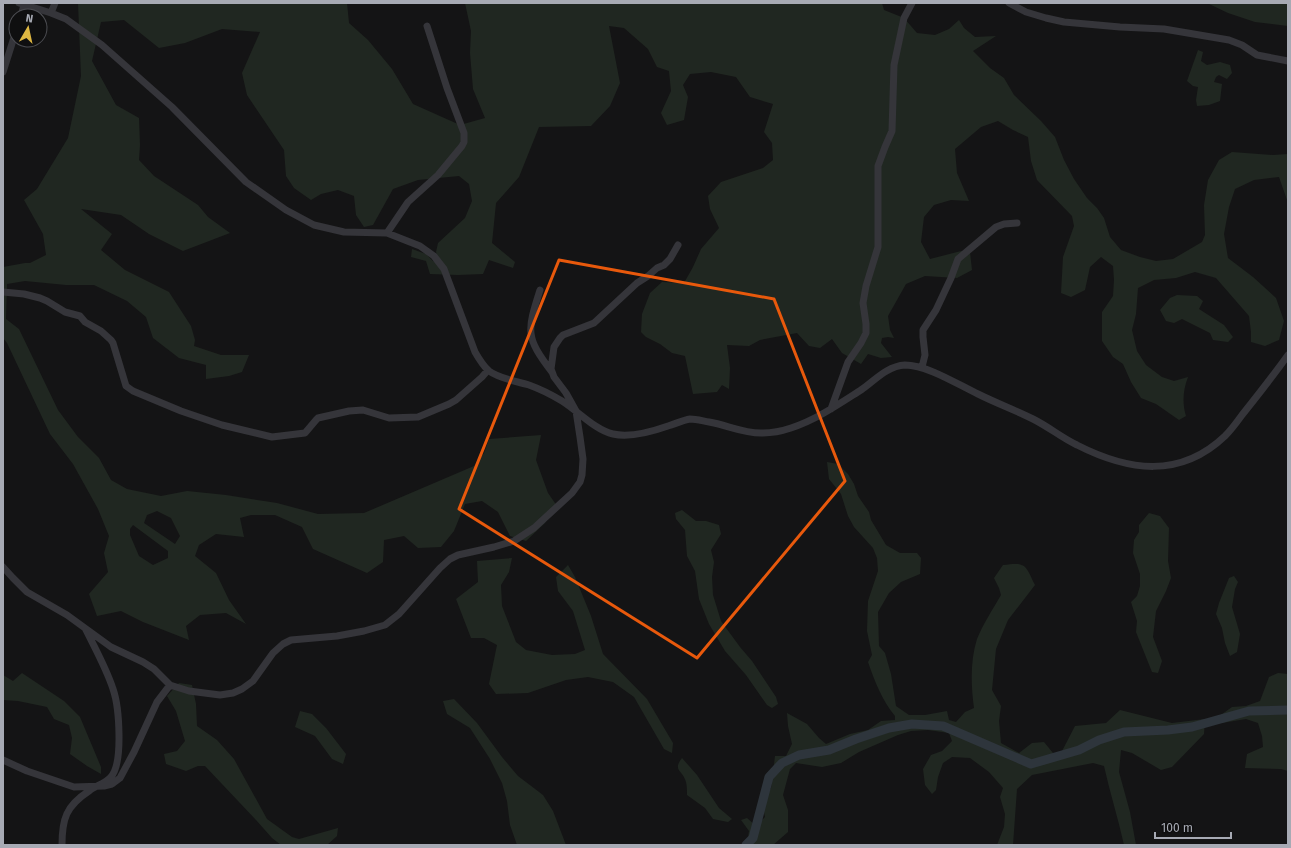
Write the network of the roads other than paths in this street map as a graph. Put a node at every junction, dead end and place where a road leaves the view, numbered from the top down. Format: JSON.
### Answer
{"nodes":[{"id":1,"x":55,"y":3,"type":"edge"},
{"id":2,"x":912,"y":3,"type":"edge"},
{"id":3,"x":1009,"y":3,"type":"edge"},
{"id":4,"x":22,"y":4,"type":"edge"},
{"id":5,"x":51,"y":13,"type":"junction"},
{"id":6,"x":426,"y":26,"type":"dead end"},
{"id":7,"x":11,"y":48,"type":"edge"},
{"id":8,"x":1288,"y":61,"type":"edge"},
{"id":9,"x":3,"y":72,"type":"edge"},
{"id":10,"x":1017,"y":223,"type":"dead end"},
{"id":11,"x":387,"y":233,"type":"junction"},
{"id":12,"x":678,"y":245,"type":"dead end"},
{"id":13,"x":540,"y":290,"type":"dead end"},
{"id":14,"x":3,"y":292,"type":"edge"},
{"id":15,"x":1288,"y":356,"type":"edge"},
{"id":16,"x":922,"y":367,"type":"junction"},
{"id":17,"x":488,"y":370,"type":"junction"},
{"id":18,"x":552,"y":373,"type":"junction"},
{"id":19,"x":831,"y":409,"type":"junction"},
{"id":20,"x":576,"y":411,"type":"junction"},
{"id":21,"x":3,"y":567,"type":"edge"},
{"id":22,"x":86,"y":628,"type":"junction"},
{"id":23,"x":170,"y":685,"type":"junction"},
{"id":24,"x":3,"y":760,"type":"edge"},
{"id":25,"x":96,"y":786,"type":"junction"},
{"id":26,"x":62,"y":845,"type":"edge"}],
"edges":[{"from":1,"to":5,"type":"street"},
{"from":2,"to":19,"type":"street"},
{"from":3,"to":8,"type":"street"},
{"from":4,"to":5,"type":"street"},
{"from":5,"to":11,"type":"street"},
{"from":6,"to":11,"type":"street"},
{"from":7,"to":9,"type":"street"},
{"from":10,"to":16,"type":"street"},
{"from":11,"to":17,"type":"street"},
{"from":12,"to":18,"type":"street"},
{"from":13,"to":18,"type":"street"},
{"from":14,"to":17,"type":"street"},
{"from":15,"to":16,"type":"street"},
{"from":16,"to":19,"type":"street"},
{"from":17,"to":20,"type":"street"},
{"from":18,"to":20,"type":"street"},
{"from":19,"to":20,"type":"street"},
{"from":20,"to":23,"type":"street"},
{"from":21,"to":22,"type":"street"},
{"from":22,"to":23,"type":"street"},
{"from":22,"to":25,"type":"street"},
{"from":23,"to":25,"type":"street"},
{"from":24,"to":25,"type":"street"},
{"from":25,"to":26,"type":"street"}]}
